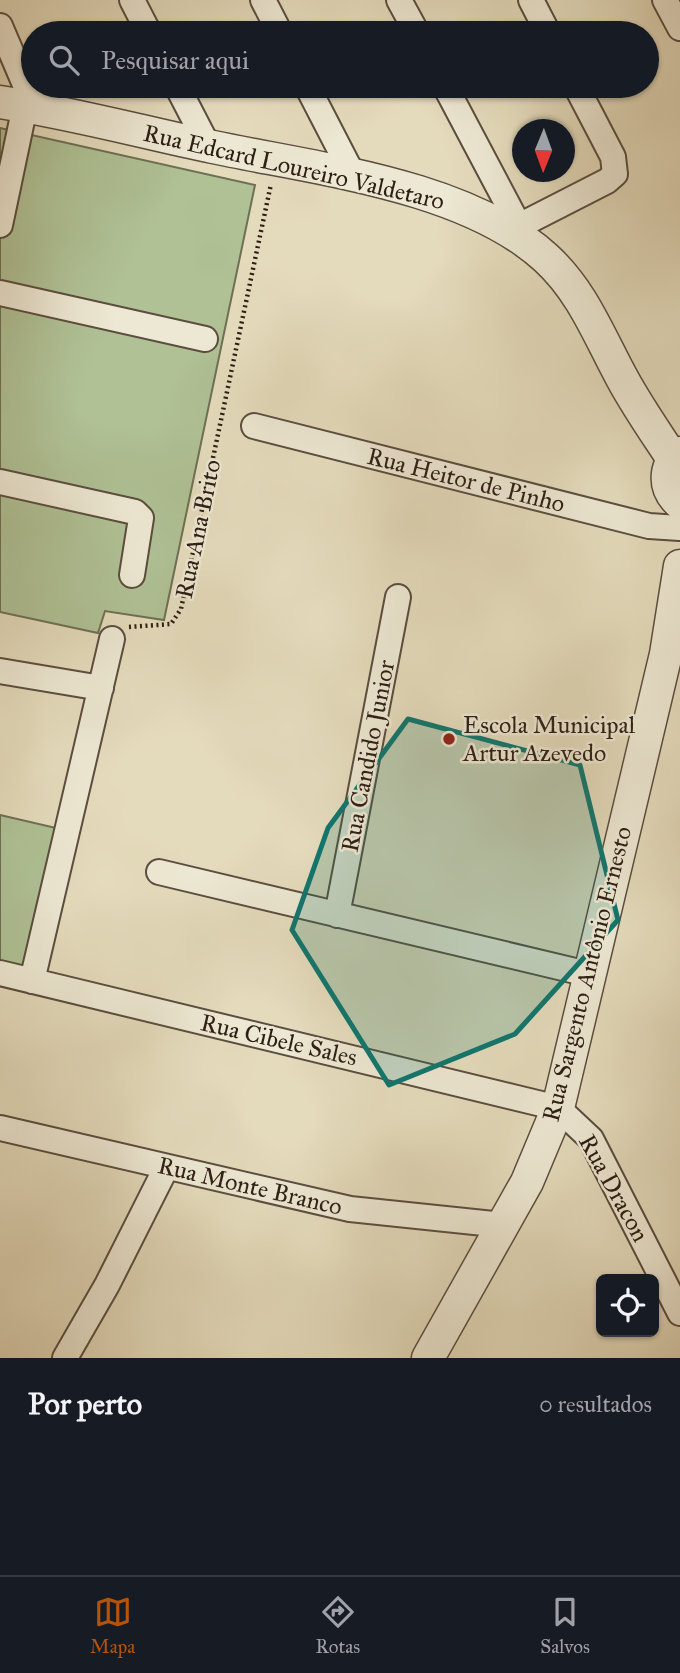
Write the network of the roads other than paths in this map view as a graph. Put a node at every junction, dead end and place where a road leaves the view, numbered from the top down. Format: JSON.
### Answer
{"nodes":[{"id":1,"x":132,"y":0,"type":"edge"},
{"id":2,"x":263,"y":0,"type":"edge"},
{"id":3,"x":400,"y":0,"type":"edge"},
{"id":4,"x":531,"y":0,"type":"edge"},
{"id":5,"x":666,"y":0,"type":"edge"},
{"id":6,"x":143,"y":21,"type":"edge"},
{"id":7,"x":274,"y":21,"type":"edge"},
{"id":8,"x":411,"y":21,"type":"edge"},
{"id":9,"x":542,"y":21,"type":"edge"},
{"id":10,"x":0,"y":26,"type":"edge"},
{"id":11,"x":680,"y":28,"type":"edge"},
{"id":12,"x":183,"y":98,"type":"edge"},
{"id":13,"x":313,"y":98,"type":"edge"},
{"id":14,"x":451,"y":98,"type":"edge"},
{"id":15,"x":582,"y":98,"type":"edge"},
{"id":16,"x":20,"y":105,"type":"edge"},
{"id":17,"x":208,"y":146,"type":"junction"},
{"id":18,"x":354,"y":177,"type":"junction"},
{"id":19,"x":0,"y":225,"type":"edge"},
{"id":20,"x":517,"y":230,"type":"junction"},
{"id":21,"x":0,"y":293,"type":"edge"},
{"id":22,"x":205,"y":339,"type":"dead end"},
{"id":23,"x":254,"y":426,"type":"dead end"},
{"id":24,"x":676,"y":456,"type":"edge"},
{"id":25,"x":0,"y":482,"type":"edge"},
{"id":26,"x":680,"y":503,"type":"edge"},
{"id":27,"x":680,"y":528,"type":"edge"},
{"id":28,"x":680,"y":566,"type":"edge"},
{"id":29,"x":132,"y":575,"type":"dead end"},
{"id":30,"x":398,"y":597,"type":"dead end"},
{"id":31,"x":112,"y":639,"type":"road end"},
{"id":32,"x":0,"y":671,"type":"edge"},
{"id":33,"x":101,"y":688,"type":"junction"},
{"id":34,"x":159,"y":872,"type":"dead end"},
{"id":35,"x":337,"y":915,"type":"junction"},
{"id":36,"x":0,"y":974,"type":"edge"},
{"id":37,"x":588,"y":974,"type":"junction"},
{"id":38,"x":32,"y":981,"type":"junction"},
{"id":39,"x":558,"y":1108,"type":"junction"},
{"id":40,"x":0,"y":1128,"type":"edge"},
{"id":41,"x":166,"y":1168,"type":"junction"},
{"id":42,"x":503,"y":1225,"type":"junction"},
{"id":43,"x":680,"y":1312,"type":"edge"},
{"id":44,"x":65,"y":1358,"type":"edge"},
{"id":45,"x":428,"y":1358,"type":"edge"}],
"edges":[{"from":1,"to":6,"type":"street"},
{"from":2,"to":7,"type":"street"},
{"from":3,"to":8,"type":"street"},
{"from":4,"to":9,"type":"street"},
{"from":5,"to":11,"type":"street"},
{"from":10,"to":16,"type":"street"},
{"from":12,"to":17,"type":"street"},
{"from":13,"to":18,"type":"street"},
{"from":14,"to":20,"type":"street"},
{"from":15,"to":20,"type":"street"},
{"from":16,"to":17,"type":"street","name":"Rua Edcard Loureiro Valdetaro"},
{"from":16,"to":19,"type":"street"},
{"from":17,"to":18,"type":"street","name":"Rua Edcard Loureiro Valdetaro"},
{"from":18,"to":20,"type":"street","name":"Rua Edcard Loureiro Valdetaro"},
{"from":20,"to":24,"type":"street","name":"Rua Edcard Loureiro Valdetaro"},
{"from":21,"to":22,"type":"street"},
{"from":23,"to":27,"type":"street","name":"Rua Heitor de Pinho"},
{"from":24,"to":26,"type":"street"},
{"from":25,"to":29,"type":"street"},
{"from":28,"to":37,"type":"street","name":"Rua Sargento Antônio Ernesto"},
{"from":30,"to":35,"type":"street","name":"Rua Candido Junior"},
{"from":31,"to":33,"type":"street"},
{"from":32,"to":33,"type":"street"},
{"from":33,"to":38,"type":"street"},
{"from":34,"to":35,"type":"street"},
{"from":35,"to":37,"type":"street"},
{"from":36,"to":38,"type":"street","name":"Rua Cibele Sales"},
{"from":37,"to":39,"type":"street","name":"Rua Sargento Antônio Ernesto"},
{"from":38,"to":39,"type":"street","name":"Rua Cibele Sales"},
{"from":39,"to":42,"type":"street","name":"Rua Sargento Antônio Ernesto"},
{"from":39,"to":43,"type":"street","name":"Rua Dracon"},
{"from":40,"to":41,"type":"street","name":"Rua Monte Branco"},
{"from":41,"to":42,"type":"street","name":"Rua Monte Branco"},
{"from":41,"to":44,"type":"street"},
{"from":42,"to":45,"type":"street","name":"Rua Sargento Antônio Ernesto"}]}
